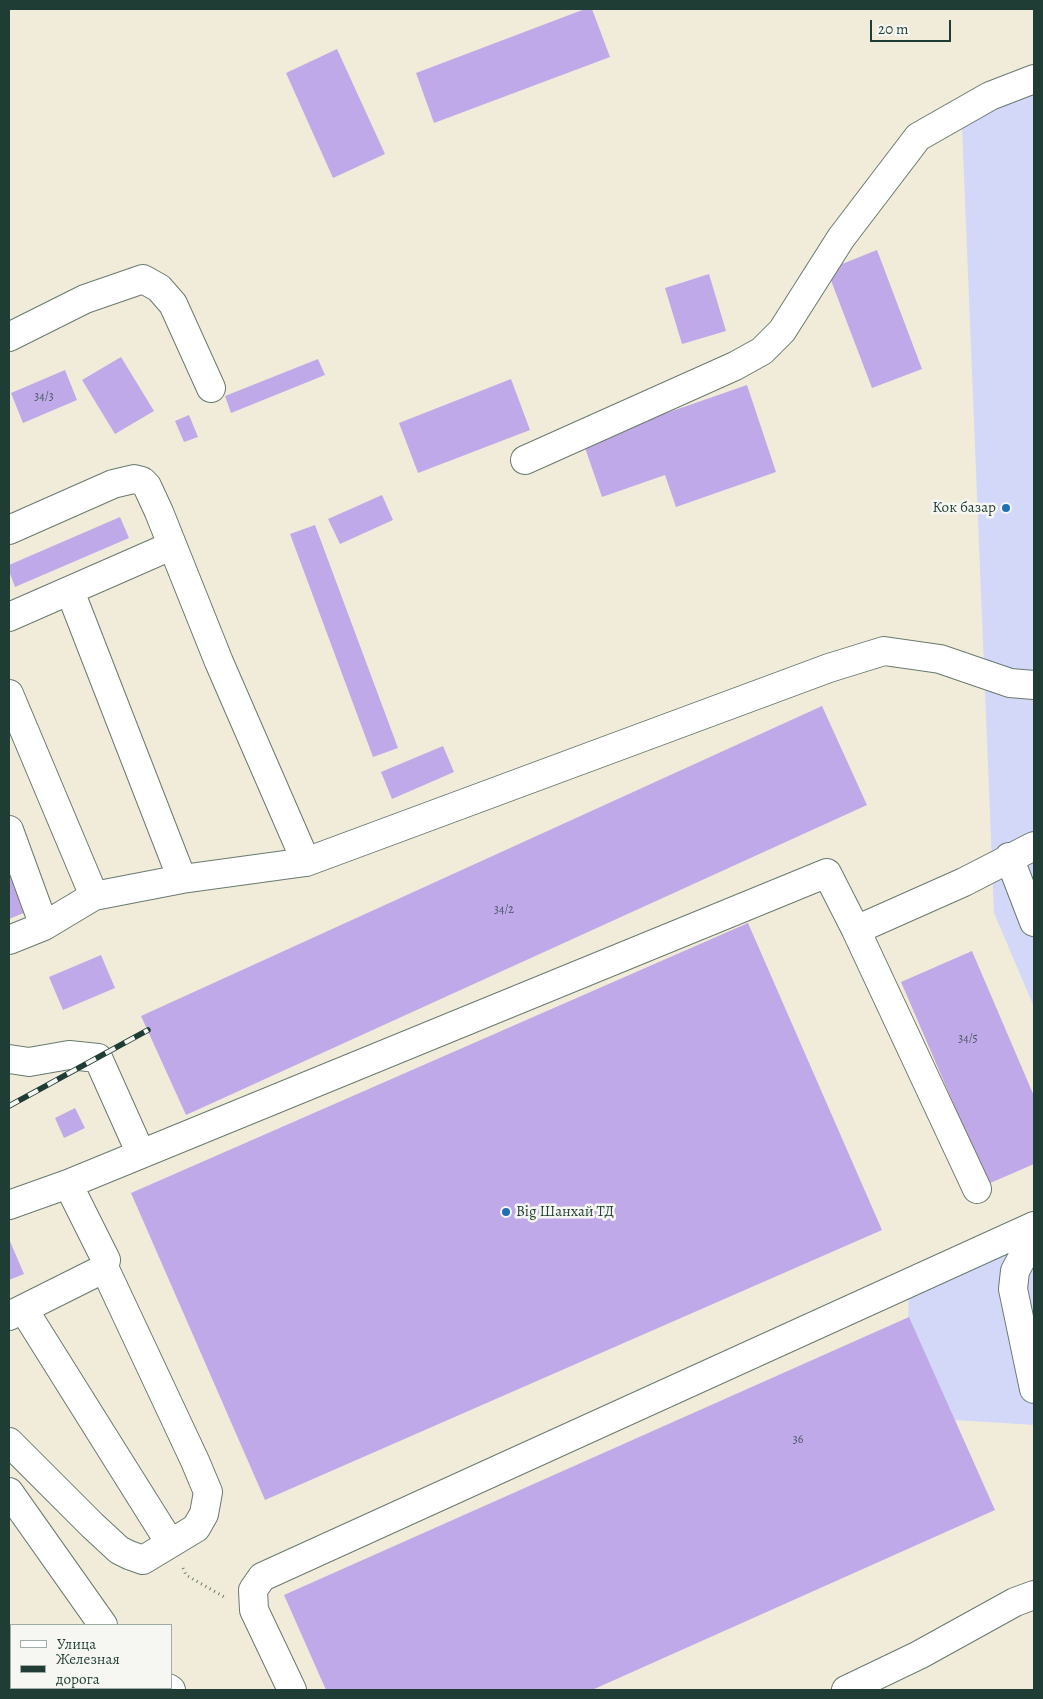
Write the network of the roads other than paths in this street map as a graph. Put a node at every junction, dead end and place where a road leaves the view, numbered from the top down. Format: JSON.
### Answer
{"nodes":[{"id":1,"x":1034,"y":79,"type":"edge"},
{"id":2,"x":9,"y":336,"type":"edge"},
{"id":3,"x":211,"y":388,"type":"dead end"},
{"id":4,"x":526,"y":460,"type":"dead end"},
{"id":5,"x":9,"y":530,"type":"edge"},
{"id":6,"x":171,"y":546,"type":"junction"},
{"id":7,"x":70,"y":591,"type":"junction"},
{"id":8,"x":9,"y":617,"type":"edge"},
{"id":9,"x":1034,"y":685,"type":"edge"},
{"id":10,"x":9,"y":694,"type":"edge"},
{"id":11,"x":9,"y":830,"type":"edge"},
{"id":12,"x":1034,"y":846,"type":"edge"},
{"id":13,"x":1009,"y":857,"type":"junction"},
{"id":14,"x":306,"y":862,"type":"junction"},
{"id":15,"x":182,"y":879,"type":"junction"},
{"id":16,"x":94,"y":896,"type":"junction"},
{"id":17,"x":1034,"y":922,"type":"edge"},
{"id":18,"x":44,"y":926,"type":"junction"},
{"id":19,"x":856,"y":930,"type":"junction"},
{"id":20,"x":9,"y":940,"type":"edge"},
{"id":21,"x":9,"y":1059,"type":"edge"},
{"id":22,"x":141,"y":1154,"type":"junction"},
{"id":23,"x":68,"y":1184,"type":"junction"},
{"id":24,"x":977,"y":1189,"type":"dead end"},
{"id":25,"x":9,"y":1205,"type":"edge"},
{"id":26,"x":1034,"y":1226,"type":"edge"},
{"id":27,"x":1034,"y":1250,"type":"edge"},
{"id":28,"x":104,"y":1267,"type":"junction"},
{"id":29,"x":16,"y":1313,"type":"edge"},
{"id":30,"x":1034,"y":1389,"type":"edge"},
{"id":31,"x":9,"y":1442,"type":"edge"},
{"id":32,"x":9,"y":1492,"type":"edge"},
{"id":33,"x":170,"y":1543,"type":"junction"},
{"id":34,"x":1034,"y":1595,"type":"edge"},
{"id":35,"x":102,"y":1624,"type":"edge"},
{"id":36,"x":292,"y":1690,"type":"edge"},
{"id":37,"x":846,"y":1690,"type":"edge"}],
"edges":[{"from":1,"to":4,"type":"lane"},
{"from":2,"to":3,"type":"lane"},
{"from":5,"to":6,"type":"lane"},
{"from":6,"to":7,"type":"lane"},
{"from":6,"to":14,"type":"lane"},
{"from":7,"to":8,"type":"lane"},
{"from":7,"to":15,"type":"lane"},
{"from":9,"to":14,"type":"lane"},
{"from":10,"to":16,"type":"lane"},
{"from":11,"to":18,"type":"lane"},
{"from":12,"to":13,"type":"lane"},
{"from":13,"to":17,"type":"lane"},
{"from":13,"to":19,"type":"lane"},
{"from":14,"to":15,"type":"lane"},
{"from":15,"to":16,"type":"lane"},
{"from":16,"to":18,"type":"lane"},
{"from":18,"to":20,"type":"lane"},
{"from":19,"to":22,"type":"lane"},
{"from":19,"to":24,"type":"lane"},
{"from":21,"to":22,"type":"lane"},
{"from":22,"to":23,"type":"lane"},
{"from":23,"to":25,"type":"lane"},
{"from":23,"to":28,"type":"lane"},
{"from":26,"to":36,"type":"lane"},
{"from":27,"to":30,"type":"lane"},
{"from":28,"to":29,"type":"lane"},
{"from":28,"to":33,"type":"lane"},
{"from":29,"to":33,"type":"lane"},
{"from":31,"to":33,"type":"lane"},
{"from":32,"to":35,"type":"lane"},
{"from":34,"to":37,"type":"lane"}]}
